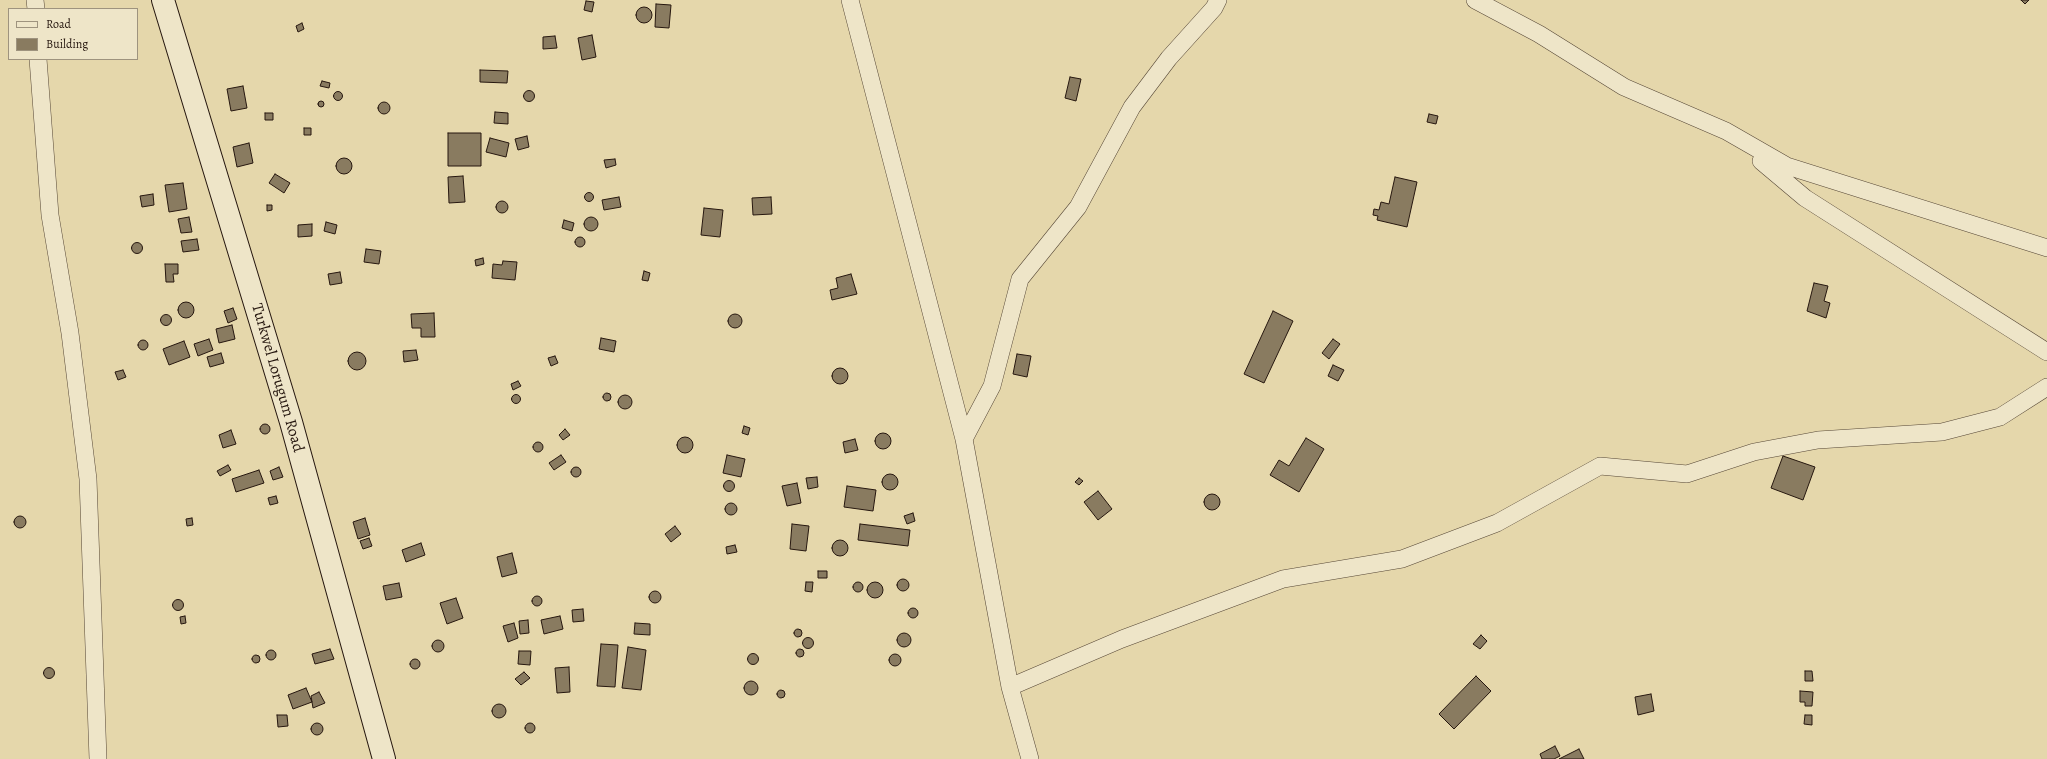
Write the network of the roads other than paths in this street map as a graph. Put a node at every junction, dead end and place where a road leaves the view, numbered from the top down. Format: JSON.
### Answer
{"nodes":[{"id":1,"x":163,"y":0,"type":"edge"},
{"id":2,"x":850,"y":0,"type":"edge"},
{"id":3,"x":1218,"y":0,"type":"edge"},
{"id":4,"x":1475,"y":0,"type":"edge"},
{"id":5,"x":38,"y":60,"type":"edge"},
{"id":6,"x":1726,"y":131,"type":"junction"},
{"id":7,"x":2047,"y":248,"type":"edge"},
{"id":8,"x":2047,"y":352,"type":"edge"},
{"id":9,"x":2047,"y":387,"type":"edge"},
{"id":10,"x":964,"y":439,"type":"junction"},
{"id":11,"x":1010,"y":687,"type":"junction"},
{"id":12,"x":98,"y":759,"type":"edge"},
{"id":13,"x":384,"y":759,"type":"edge"},
{"id":14,"x":1030,"y":759,"type":"edge"}],
"edges":[{"from":1,"to":13,"type":"main road","name":"Turkwel Lorugum Road"},
{"from":2,"to":10,"type":"street"},
{"from":3,"to":10,"type":"street"},
{"from":4,"to":6,"type":"street"},
{"from":5,"to":12,"type":"street"},
{"from":6,"to":7,"type":"street"},
{"from":6,"to":8,"type":"street"},
{"from":9,"to":11,"type":"street"},
{"from":10,"to":11,"type":"street"},
{"from":11,"to":14,"type":"street"}]}
